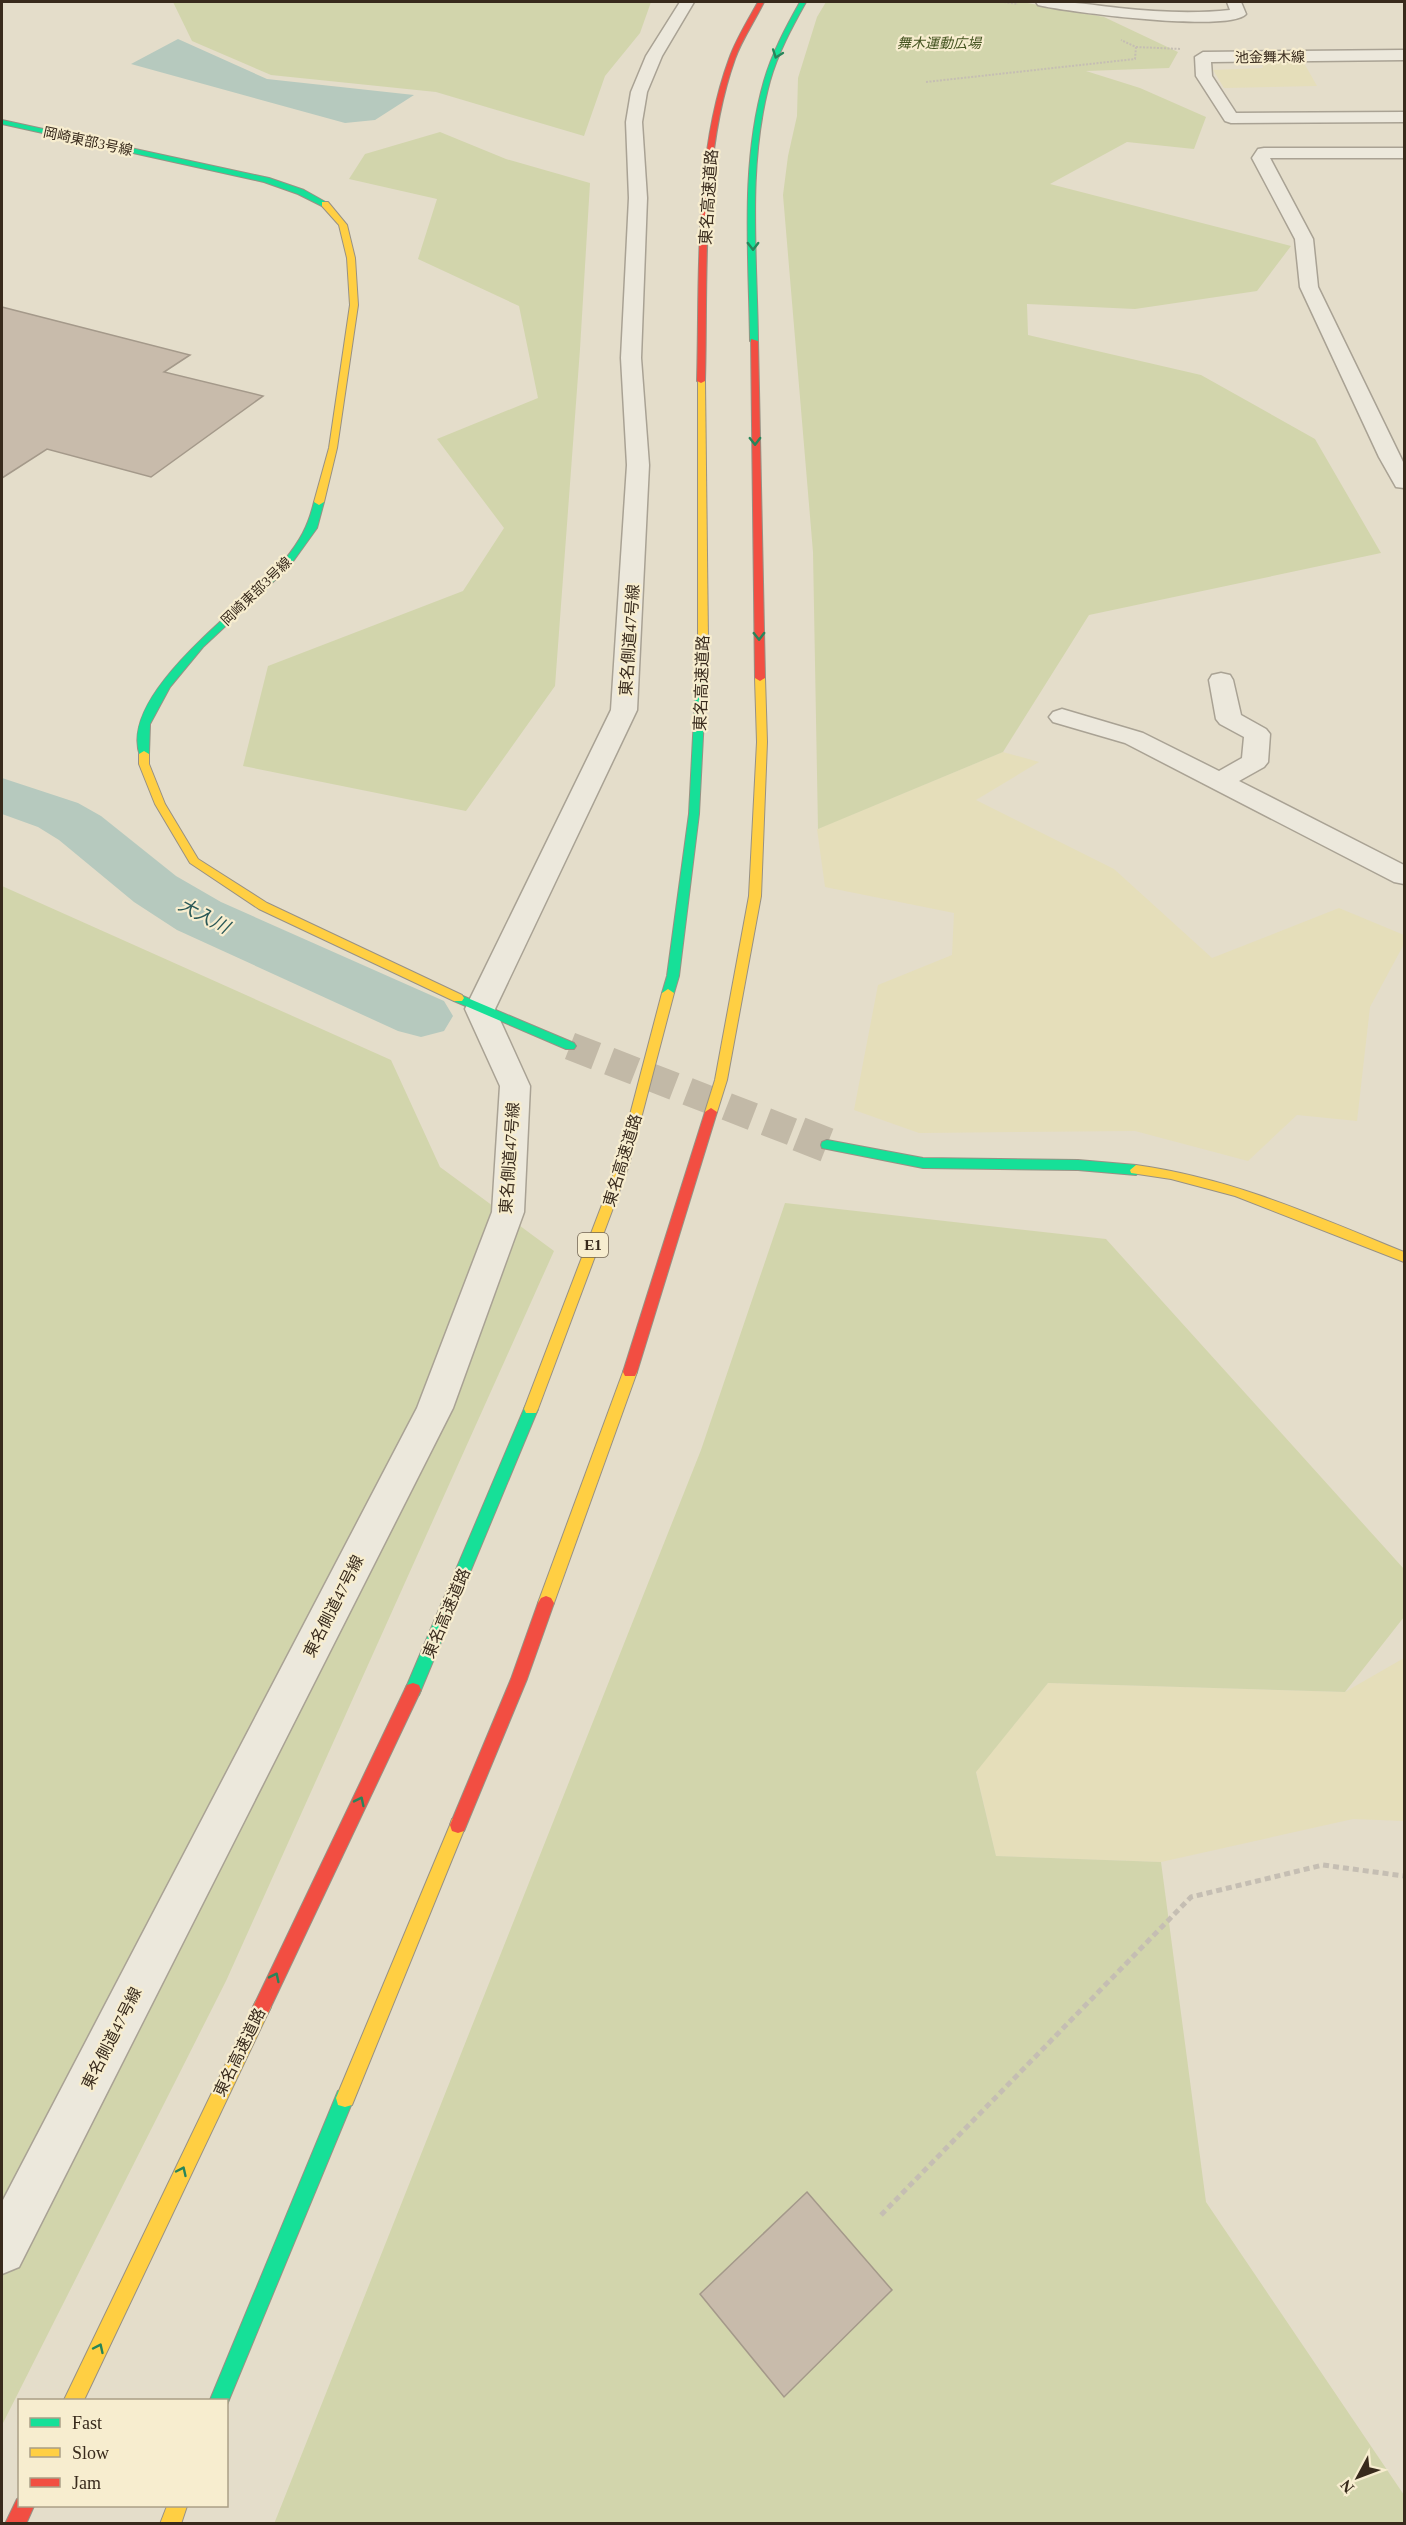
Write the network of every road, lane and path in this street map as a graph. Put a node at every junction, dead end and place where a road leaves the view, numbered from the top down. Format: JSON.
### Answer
{"nodes":[{"id":1,"x":687,"y":2,"type":"edge"},
{"id":2,"x":761,"y":2,"type":"edge"},
{"id":3,"x":803,"y":2,"type":"edge"},
{"id":4,"x":1004,"y":2,"type":"edge"},
{"id":5,"x":1043,"y":2,"type":"edge"},
{"id":6,"x":1234,"y":2,"type":"edge"},
{"id":7,"x":1021,"y":4,"type":"dead end"},
{"id":8,"x":1166,"y":17,"type":"junction"},
{"id":9,"x":1181,"y":33,"type":"dead end"},
{"id":10,"x":1116,"y":37,"type":"dead end"},
{"id":11,"x":1136,"y":47,"type":"junction"},
{"id":12,"x":1200,"y":53,"type":"junction"},
{"id":13,"x":1404,"y":55,"type":"edge"},
{"id":14,"x":926,"y":82,"type":"dead end"},
{"id":15,"x":1404,"y":117,"type":"edge"},
{"id":16,"x":2,"y":122,"type":"edge"},
{"id":17,"x":1404,"y":153,"type":"edge"},
{"id":18,"x":1397,"y":457,"type":"edge"},
{"id":19,"x":1404,"y":482,"type":"edge"},
{"id":20,"x":1221,"y":680,"type":"dead end"},
{"id":21,"x":1062,"y":717,"type":"dead end"},
{"id":22,"x":1220,"y":781,"type":"junction"},
{"id":23,"x":1404,"y":876,"type":"edge"},
{"id":24,"x":480,"y":1009,"type":"junction"},
{"id":25,"x":570,"y":1046,"type":"tunnel mouth"},
{"id":26,"x":827,"y":1145,"type":"tunnel mouth"},
{"id":27,"x":1404,"y":1257,"type":"edge"},
{"id":28,"x":1404,"y":1876,"type":"edge"},
{"id":29,"x":881,"y":2215,"type":"dead end"},
{"id":30,"x":2,"y":2250,"type":"edge"},
{"id":31,"x":74,"y":2399,"type":"edge"},
{"id":32,"x":220,"y":2399,"type":"edge"},
{"id":33,"x":23,"y":2507,"type":"edge"},
{"id":34,"x":176,"y":2507,"type":"edge"},
{"id":35,"x":15,"y":2523,"type":"edge"},
{"id":36,"x":170,"y":2523,"type":"edge"}],
"edges":[{"from":1,"to":24,"type":"street","name":"東名側道47号線"},
{"from":31,"to":2,"type":"main road","name":"東名高速道路","number":"E1","one_way":true},
{"from":3,"to":32,"type":"main road","one_way":true},
{"from":4,"to":7,"type":"path"},
{"from":5,"to":8,"type":"street"},
{"from":6,"to":8,"type":"street"},
{"from":8,"to":9,"type":"street"},
{"from":10,"to":11,"type":"path"},
{"from":11,"to":12,"type":"path"},
{"from":11,"to":14,"type":"path"},
{"from":12,"to":13,"type":"street","name":"池金舞木線"},
{"from":12,"to":15,"type":"street"},
{"from":16,"to":24,"type":"main road","name":"岡崎東部3号線"},
{"from":17,"to":18,"type":"street"},
{"from":18,"to":19,"type":"street"},
{"from":20,"to":22,"type":"street"},
{"from":21,"to":22,"type":"street"},
{"from":22,"to":23,"type":"street"},
{"from":24,"to":25,"type":"main road","name":"岡崎東部3号線"},
{"from":24,"to":30,"type":"street","name":"東名側道47号線"},
{"from":26,"to":27,"type":"main road"},
{"from":28,"to":29,"type":"path"},
{"from":33,"to":35,"type":"main road"},
{"from":34,"to":36,"type":"main road"}]}
